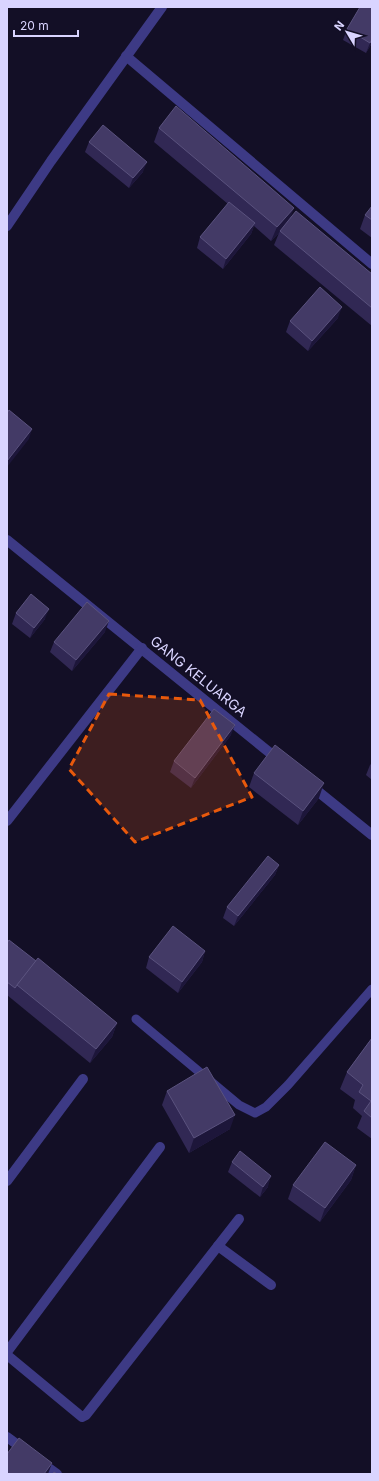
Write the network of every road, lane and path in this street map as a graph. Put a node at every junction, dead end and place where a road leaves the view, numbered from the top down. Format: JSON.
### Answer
{"nodes":[{"id":1,"x":162,"y":7,"type":"edge"},
{"id":2,"x":126,"y":56,"type":"junction"},
{"id":3,"x":7,"y":226,"type":"edge"},
{"id":4,"x":372,"y":264,"type":"edge"},
{"id":5,"x":7,"y":540,"type":"edge"},
{"id":6,"x":142,"y":648,"type":"junction"},
{"id":7,"x":287,"y":766,"type":"edge"},
{"id":8,"x":300,"y":776,"type":"edge"},
{"id":9,"x":7,"y":821,"type":"edge"},
{"id":10,"x":372,"y":835,"type":"edge"},
{"id":11,"x":372,"y":989,"type":"edge"},
{"id":12,"x":136,"y":1019,"type":"dead end"},
{"id":13,"x":83,"y":1079,"type":"dead end"},
{"id":14,"x":160,"y":1147,"type":"dead end"},
{"id":15,"x":7,"y":1181,"type":"edge"},
{"id":16,"x":239,"y":1219,"type":"dead end"},
{"id":17,"x":218,"y":1246,"type":"junction"},
{"id":18,"x":271,"y":1285,"type":"dead end"},
{"id":19,"x":7,"y":1354,"type":"edge"},
{"id":20,"x":8,"y":1440,"type":"edge"},
{"id":21,"x":57,"y":1474,"type":"edge"}],
"edges":[{"from":1,"to":2,"type":"street"},
{"from":2,"to":3,"type":"street"},
{"from":2,"to":4,"type":"street"},
{"from":5,"to":6,"type":"street","name":"GANG KELUARGA"},
{"from":6,"to":7,"type":"street","name":"GANG KELUARGA"},
{"from":6,"to":9,"type":"street"},
{"from":8,"to":10,"type":"street"},
{"from":11,"to":12,"type":"lane"},
{"from":13,"to":15,"type":"street"},
{"from":14,"to":19,"type":"street"},
{"from":16,"to":17,"type":"street"},
{"from":17,"to":18,"type":"street"},
{"from":17,"to":19,"type":"street"},
{"from":20,"to":21,"type":"street"}]}
